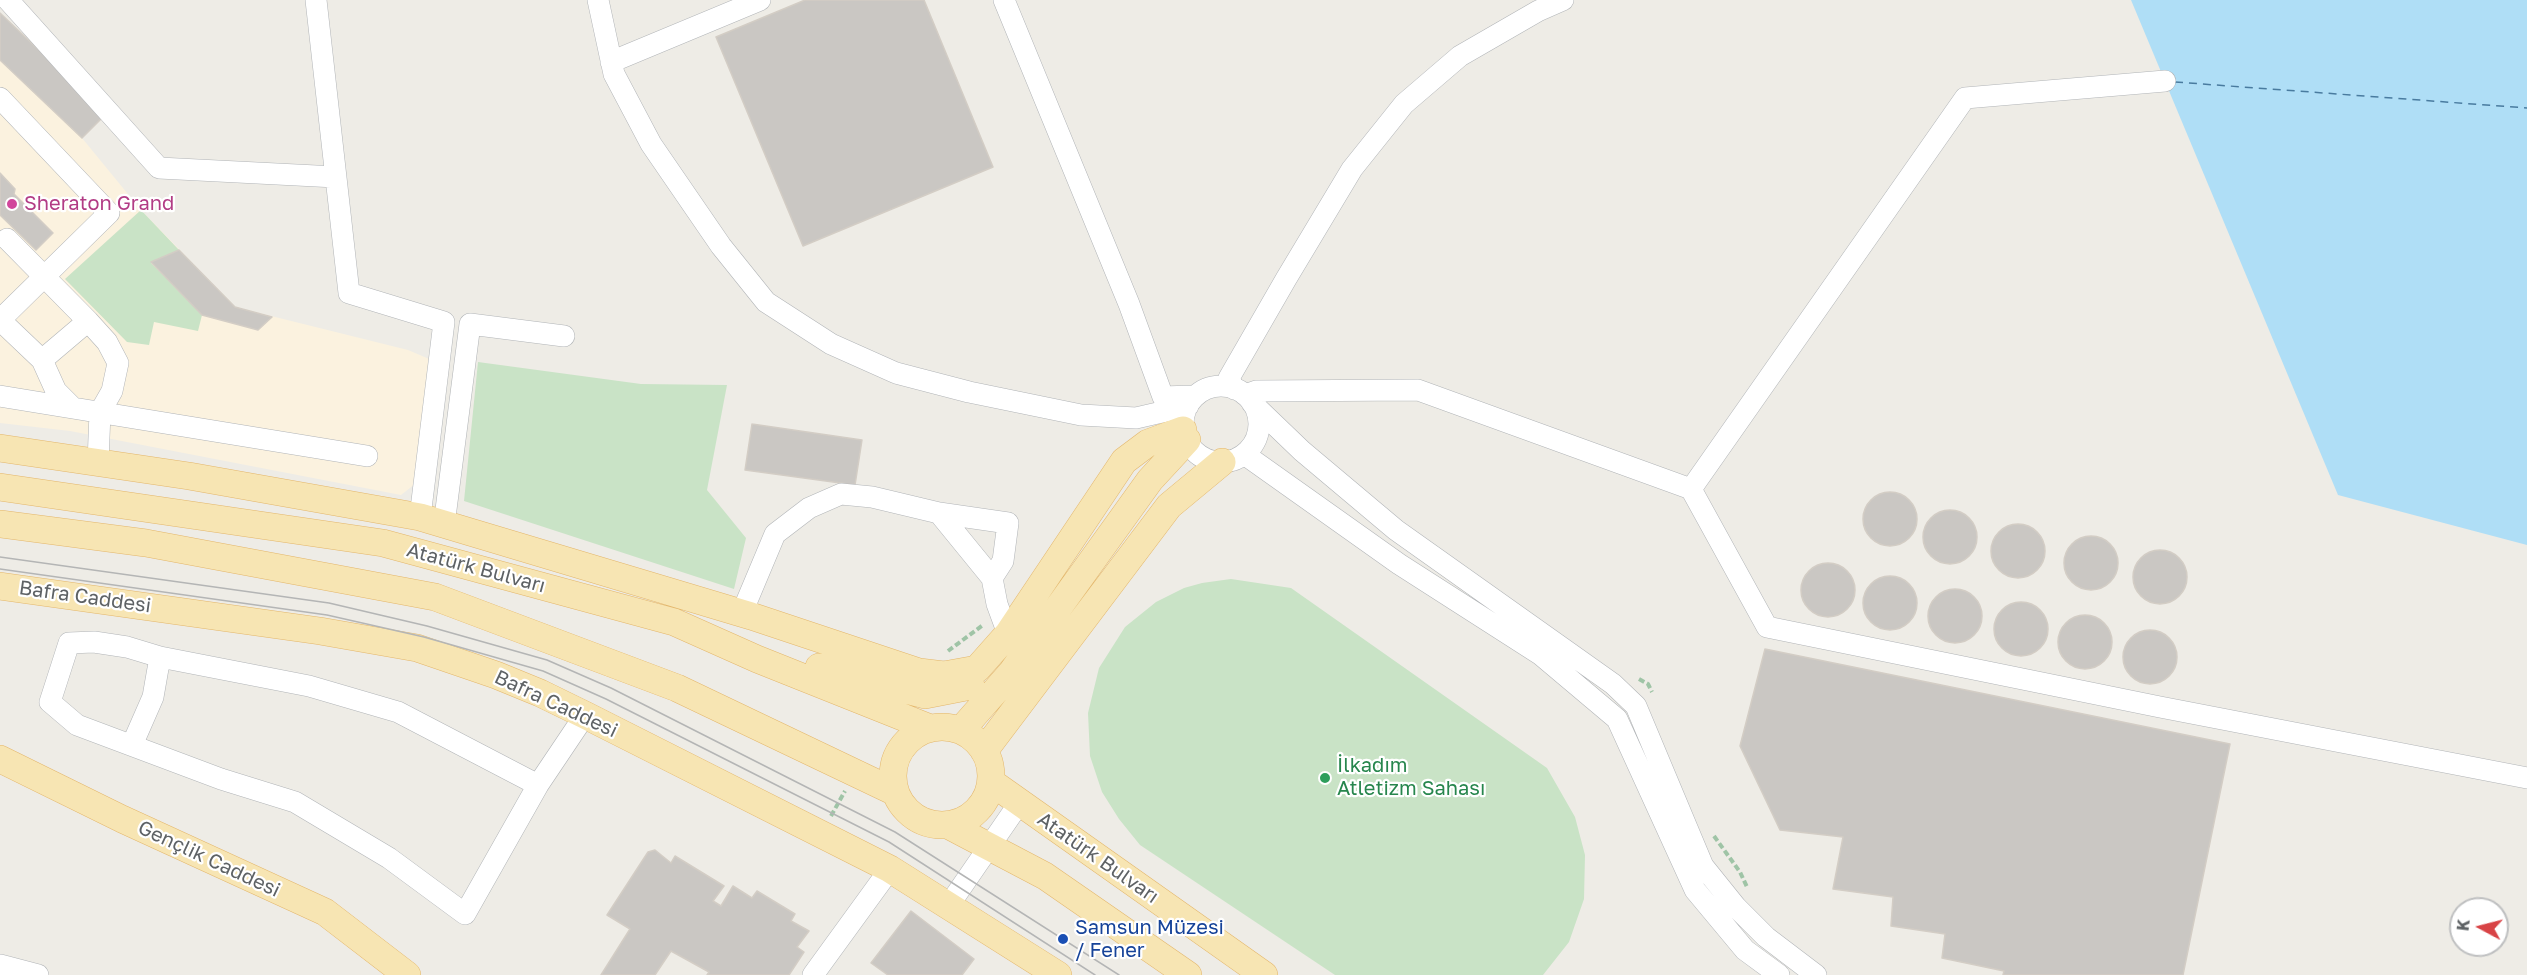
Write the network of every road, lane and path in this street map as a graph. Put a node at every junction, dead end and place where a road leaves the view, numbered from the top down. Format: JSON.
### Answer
{"nodes":[{"id":1,"x":8,"y":0,"type":"edge"},
{"id":2,"x":316,"y":0,"type":"edge"},
{"id":3,"x":598,"y":0,"type":"edge"},
{"id":4,"x":760,"y":0,"type":"edge"},
{"id":5,"x":1005,"y":0,"type":"edge"},
{"id":6,"x":1555,"y":2,"type":"edge"},
{"id":7,"x":611,"y":63,"type":"junction"},
{"id":8,"x":2165,"y":81,"type":"dead end"},
{"id":9,"x":0,"y":98,"type":"edge"},
{"id":10,"x":336,"y":177,"type":"junction"},
{"id":11,"x":7,"y":239,"type":"dead end"},
{"id":12,"x":43,"y":276,"type":"junction"},
{"id":13,"x":0,"y":320,"type":"edge"},
{"id":14,"x":88,"y":321,"type":"junction"},
{"id":15,"x":444,"y":322,"type":"junction"},
{"id":16,"x":470,"y":324,"type":"junction"},
{"id":17,"x":564,"y":336,"type":"dead end"},
{"id":18,"x":42,"y":360,"type":"junction"},
{"id":19,"x":1243,"y":395,"type":"junction"},
{"id":20,"x":0,"y":396,"type":"edge"},
{"id":21,"x":73,"y":408,"type":"junction"},
{"id":22,"x":100,"y":412,"type":"junction"},
{"id":23,"x":1188,"y":418,"type":"junction"},
{"id":24,"x":0,"y":448,"type":"edge"},
{"id":25,"x":367,"y":456,"type":"dead end"},
{"id":26,"x":1233,"y":458,"type":"junction"},
{"id":27,"x":98,"y":463,"type":"junction"},
{"id":28,"x":0,"y":487,"type":"edge"},
{"id":29,"x":1691,"y":489,"type":"junction"},
{"id":30,"x":939,"y":513,"type":"junction"},
{"id":31,"x":432,"y":521,"type":"junction"},
{"id":32,"x":0,"y":524,"type":"edge"},
{"id":33,"x":992,"y":578,"type":"junction"},
{"id":34,"x":0,"y":585,"type":"edge"},
{"id":35,"x":752,"y":616,"type":"junction"},
{"id":36,"x":674,"y":622,"type":"junction"},
{"id":37,"x":1005,"y":623,"type":"junction"},
{"id":38,"x":160,"y":657,"type":"junction"},
{"id":39,"x":939,"y":657,"type":"dead end"},
{"id":40,"x":1012,"y":672,"type":"junction"},
{"id":41,"x":585,"y":715,"type":"junction"},
{"id":42,"x":930,"y":728,"type":"junction"},
{"id":43,"x":961,"y":730,"type":"junction"},
{"id":44,"x":132,"y":745,"type":"junction"},
{"id":45,"x":984,"y":751,"type":"junction"},
{"id":46,"x":0,"y":759,"type":"edge"},
{"id":47,"x":0,"y":769,"type":"edge"},
{"id":48,"x":854,"y":773,"type":"junction"},
{"id":49,"x":2527,"y":778,"type":"edge"},
{"id":50,"x":991,"y":782,"type":"junction"},
{"id":51,"x":538,"y":785,"type":"junction"},
{"id":52,"x":895,"y":792,"type":"junction"},
{"id":53,"x":1020,"y":802,"type":"junction"},
{"id":54,"x":948,"y":825,"type":"junction"},
{"id":55,"x":821,"y":835,"type":"junction"},
{"id":56,"x":989,"y":847,"type":"junction"},
{"id":57,"x":890,"y":869,"type":"junction"},
{"id":58,"x":950,"y":906,"type":"junction"},
{"id":59,"x":0,"y":965,"type":"edge"},
{"id":60,"x":38,"y":975,"type":"edge"},
{"id":61,"x":386,"y":975,"type":"edge"},
{"id":62,"x":406,"y":975,"type":"edge"},
{"id":63,"x":813,"y":975,"type":"edge"},
{"id":64,"x":1058,"y":975,"type":"edge"},
{"id":65,"x":1188,"y":975,"type":"edge"},
{"id":66,"x":1264,"y":975,"type":"edge"},
{"id":67,"x":1779,"y":975,"type":"edge"},
{"id":68,"x":1816,"y":975,"type":"edge"}],
"edges":[{"from":1,"to":10,"type":"street"},
{"from":2,"to":10,"type":"street"},
{"from":3,"to":7,"type":"street"},
{"from":4,"to":7,"type":"street"},
{"from":5,"to":23,"type":"street"},
{"from":6,"to":19,"type":"street"},
{"from":7,"to":23,"type":"street"},
{"from":8,"to":29,"type":"street"},
{"from":9,"to":12,"type":"street"},
{"from":10,"to":15,"type":"street"},
{"from":11,"to":12,"type":"street"},
{"from":12,"to":13,"type":"street"},
{"from":12,"to":14,"type":"street"},
{"from":13,"to":18,"type":"street"},
{"from":14,"to":18,"type":"street"},
{"from":14,"to":22,"type":"street"},
{"from":15,"to":16,"type":"street"},
{"from":15,"to":31,"type":"street"},
{"from":16,"to":17,"type":"street"},
{"from":16,"to":31,"type":"street"},
{"from":18,"to":21,"type":"street"},
{"from":19,"to":23,"type":"street"},
{"from":19,"to":26,"type":"street"},
{"from":19,"to":29,"type":"street"},
{"from":19,"to":68,"type":"street"},
{"from":20,"to":21,"type":"street"},
{"from":21,"to":22,"type":"street"},
{"from":22,"to":25,"type":"street"},
{"from":22,"to":27,"type":"street"},
{"from":23,"to":26,"type":"street"},
{"from":23,"to":37,"type":"main road"},
{"from":23,"to":40,"type":"main road"},
{"from":24,"to":27,"type":"main road"},
{"from":26,"to":45,"type":"main road"},
{"from":26,"to":67,"type":"street"},
{"from":27,"to":31,"type":"main road"},
{"from":28,"to":36,"type":"main road","name":"Atatürk Bulvarı"},
{"from":29,"to":49,"type":"street"},
{"from":30,"to":33,"type":"street"},
{"from":30,"to":33,"type":"street"},
{"from":30,"to":35,"type":"street"},
{"from":31,"to":35,"type":"main road"},
{"from":32,"to":48,"type":"main road","name":"Atatürk Bulvarı"},
{"from":33,"to":37,"type":"street"},
{"from":34,"to":41,"type":"main road","name":"Bafra Caddesi"},
{"from":35,"to":37,"type":"main road"},
{"from":36,"to":40,"type":"main road"},
{"from":36,"to":42,"type":"main road","name":"Atatürk Bulvarı"},
{"from":37,"to":39,"type":"path"},
{"from":38,"to":44,"type":"street"},
{"from":38,"to":44,"type":"street"},
{"from":38,"to":51,"type":"street"},
{"from":40,"to":43,"type":"main road"},
{"from":41,"to":51,"type":"street"},
{"from":41,"to":55,"type":"main road","name":"Bafra Caddesi"},
{"from":42,"to":43,"type":"main road","name":"Atatürk Bulvarı"},
{"from":42,"to":52,"type":"main road"},
{"from":43,"to":45,"type":"main road"},
{"from":44,"to":51,"type":"street"},
{"from":45,"to":50,"type":"main road"},
{"from":46,"to":62,"type":"main road","name":"Gençlik Caddesi"},
{"from":47,"to":61,"type":"main road","name":"Gençlik Caddesi"},
{"from":48,"to":52,"type":"main road","name":"Atatürk Bulvarı"},
{"from":48,"to":55,"type":"path"},
{"from":50,"to":53,"type":"main road","name":"Atatürk Bulvarı"},
{"from":50,"to":54,"type":"main road"},
{"from":52,"to":54,"type":"main road","name":"Atatürk Bulvarı"},
{"from":53,"to":56,"type":"street"},
{"from":53,"to":66,"type":"main road","name":"Atatürk Bulvarı"},
{"from":54,"to":56,"type":"main road","name":"Atatürk Bulvarı"},
{"from":55,"to":57,"type":"main road","name":"Bafra Caddesi"},
{"from":56,"to":58,"type":"street"},
{"from":56,"to":65,"type":"main road","name":"Atatürk Bulvarı"},
{"from":57,"to":58,"type":"main road","name":"Bafra Caddesi"},
{"from":57,"to":63,"type":"street"},
{"from":58,"to":64,"type":"main road","name":"Bafra Caddesi"},
{"from":59,"to":60,"type":"street"}]}
